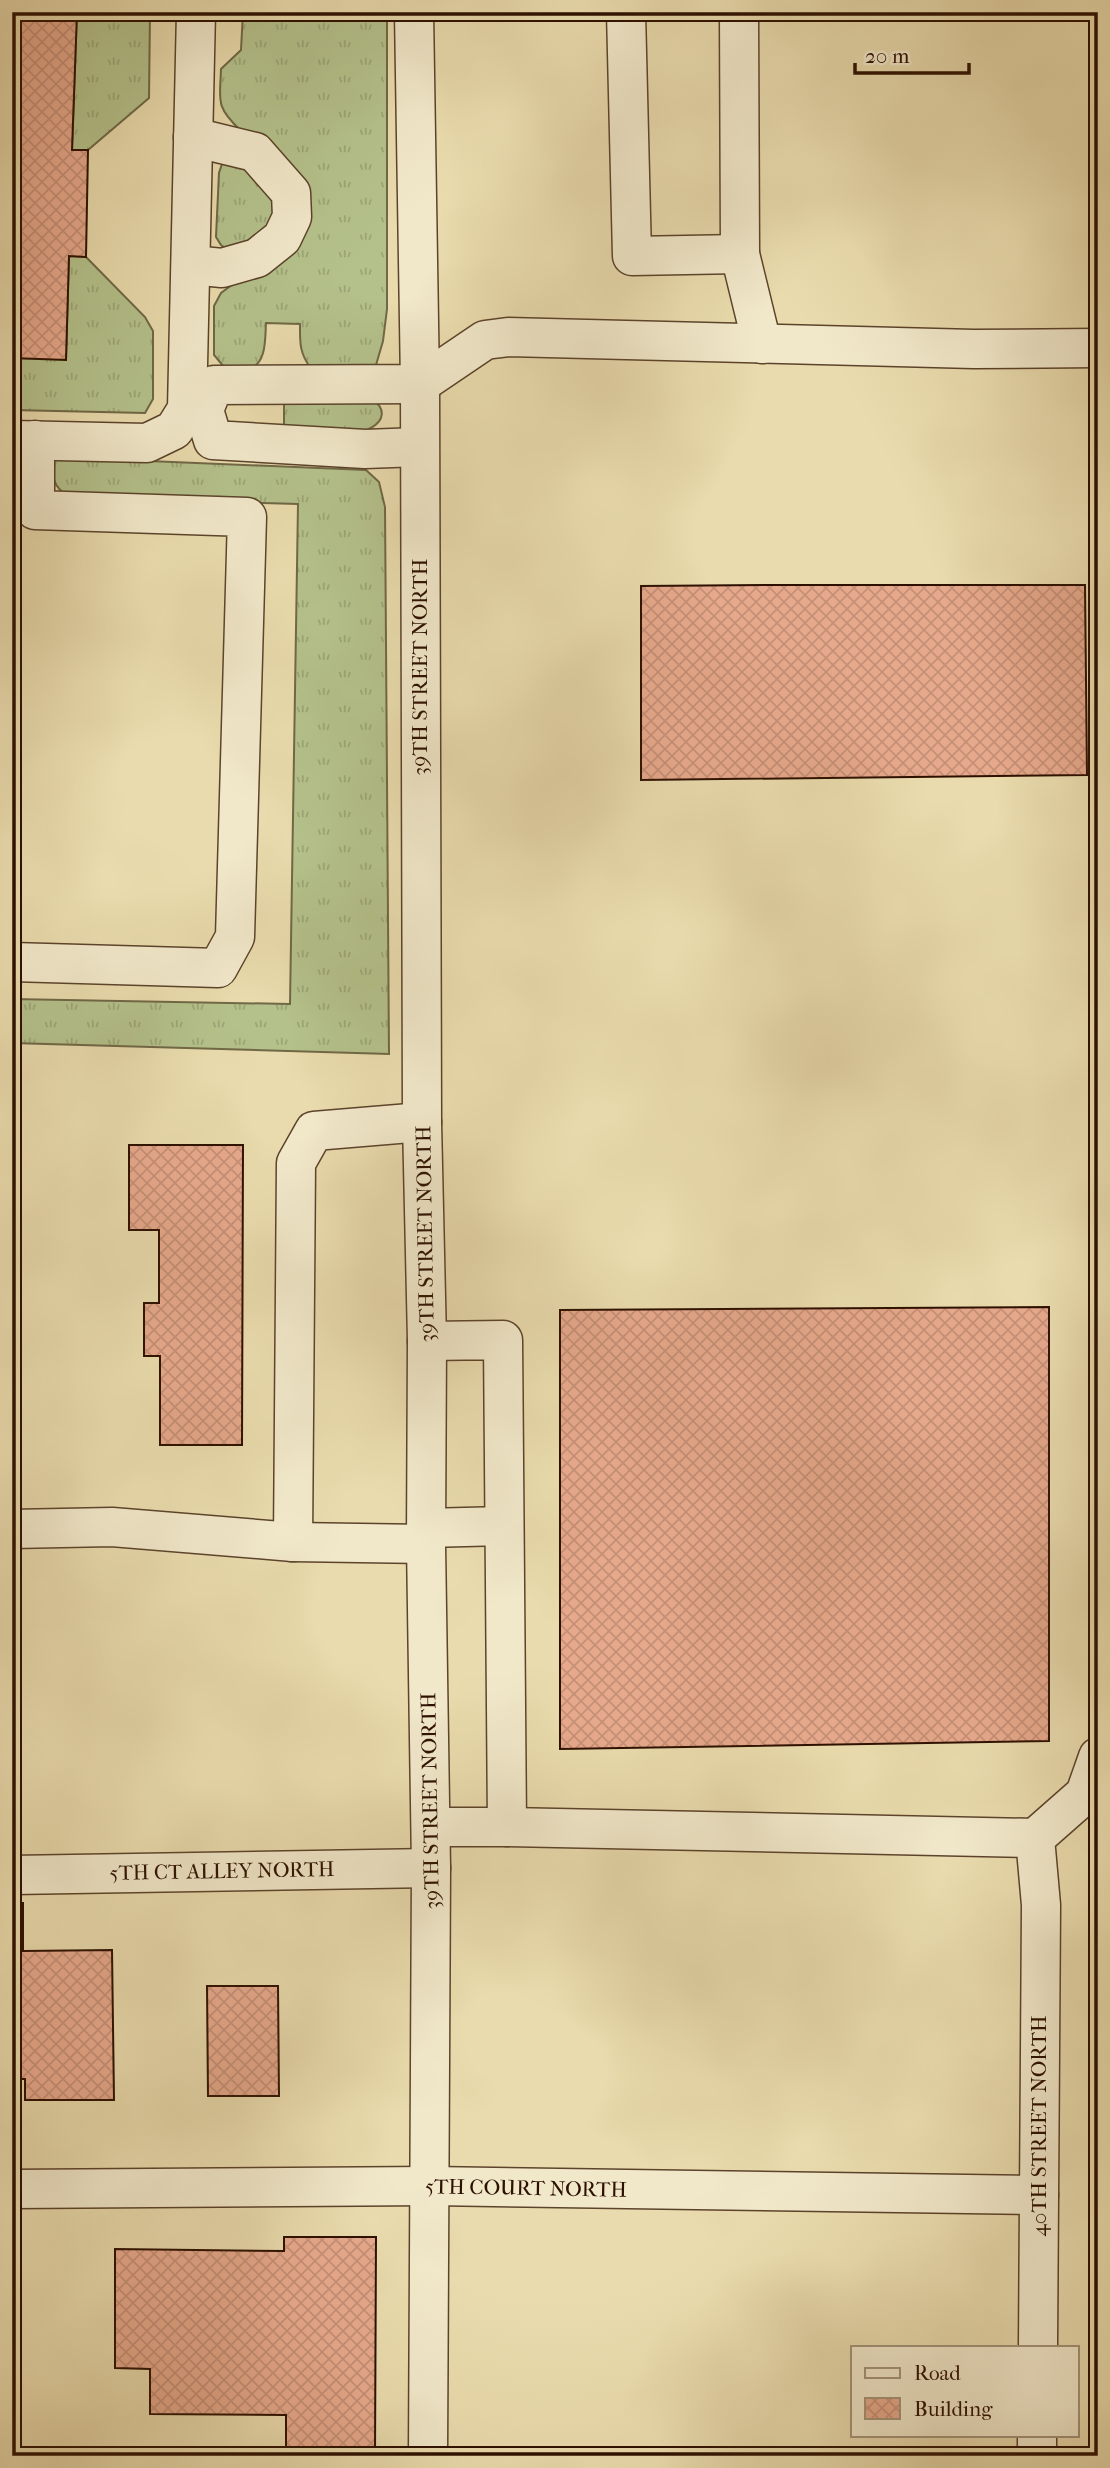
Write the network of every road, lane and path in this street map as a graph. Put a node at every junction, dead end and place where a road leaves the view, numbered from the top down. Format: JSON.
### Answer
{"nodes":[{"id":1,"x":196,"y":12,"type":"edge"},
{"id":2,"x":414,"y":12,"type":"edge"},
{"id":3,"x":626,"y":12,"type":"edge"},
{"id":4,"x":739,"y":12,"type":"edge"},
{"id":5,"x":193,"y":137,"type":"junction"},
{"id":6,"x":740,"y":254,"type":"junction"},
{"id":7,"x":192,"y":265,"type":"junction"},
{"id":8,"x":762,"y":344,"type":"junction"},
{"id":9,"x":1098,"y":348,"type":"edge"},
{"id":10,"x":419,"y":384,"type":"junction"},
{"id":11,"x":196,"y":410,"type":"junction"},
{"id":12,"x":24,"y":440,"type":"edge"},
{"id":13,"x":419,"y":447,"type":"junction"},
{"id":14,"x":12,"y":962,"type":"edge"},
{"id":15,"x":422,"y":1122,"type":"junction"},
{"id":16,"x":427,"y":1341,"type":"junction"},
{"id":17,"x":505,"y":1526,"type":"junction"},
{"id":18,"x":12,"y":1530,"type":"edge"},
{"id":19,"x":426,"y":1536,"type":"junction"},
{"id":20,"x":293,"y":1542,"type":"junction"},
{"id":21,"x":1098,"y":1757,"type":"edge"},
{"id":22,"x":431,"y":1827,"type":"junction"},
{"id":23,"x":507,"y":1827,"type":"junction"},
{"id":24,"x":1035,"y":1838,"type":"junction"},
{"id":25,"x":431,"y":1868,"type":"junction"},
{"id":26,"x":12,"y":1875,"type":"edge"},
{"id":27,"x":431,"y":2186,"type":"junction"},
{"id":28,"x":12,"y":2189,"type":"edge"},
{"id":29,"x":1039,"y":2195,"type":"junction"},
{"id":30,"x":1038,"y":2346,"type":"edge"},
{"id":31,"x":1037,"y":2436,"type":"edge"},
{"id":32,"x":428,"y":2456,"type":"edge"},
{"id":33,"x":1037,"y":2456,"type":"edge"}],
"edges":[{"from":1,"to":5,"type":"street"},
{"from":2,"to":10,"type":"street","name":"39TH STREET NORTH"},
{"from":3,"to":6,"type":"street"},
{"from":4,"to":6,"type":"street"},
{"from":5,"to":7,"type":"street"},
{"from":5,"to":7,"type":"street"},
{"from":6,"to":8,"type":"street"},
{"from":7,"to":11,"type":"street"},
{"from":8,"to":9,"type":"street"},
{"from":8,"to":10,"type":"street"},
{"from":10,"to":11,"type":"street"},
{"from":10,"to":13,"type":"street","name":"39TH STREET NORTH"},
{"from":11,"to":12,"type":"street"},
{"from":11,"to":13,"type":"street"},
{"from":12,"to":14,"type":"street"},
{"from":13,"to":15,"type":"street","name":"39TH STREET NORTH"},
{"from":15,"to":16,"type":"street","name":"39TH STREET NORTH"},
{"from":15,"to":20,"type":"street"},
{"from":16,"to":17,"type":"street"},
{"from":16,"to":19,"type":"street","name":"39TH STREET NORTH"},
{"from":17,"to":19,"type":"street"},
{"from":17,"to":23,"type":"street"},
{"from":18,"to":20,"type":"street"},
{"from":19,"to":20,"type":"street"},
{"from":19,"to":22,"type":"street","name":"39TH STREET NORTH"},
{"from":21,"to":24,"type":"street"},
{"from":22,"to":23,"type":"street"},
{"from":22,"to":25,"type":"street","name":"39TH STREET NORTH"},
{"from":23,"to":24,"type":"street"},
{"from":24,"to":29,"type":"street","name":"40TH STREET NORTH"},
{"from":25,"to":26,"type":"street","name":"5TH CT ALLEY NORTH"},
{"from":25,"to":27,"type":"street","name":"39TH STREET NORTH"},
{"from":27,"to":28,"type":"street","name":"5TH COURT NORTH"},
{"from":27,"to":29,"type":"street","name":"5TH COURT NORTH"},
{"from":27,"to":32,"type":"street","name":"39TH STREET NORTH"},
{"from":29,"to":30,"type":"street","name":"40TH STREET NORTH"},
{"from":31,"to":33,"type":"street"}]}
